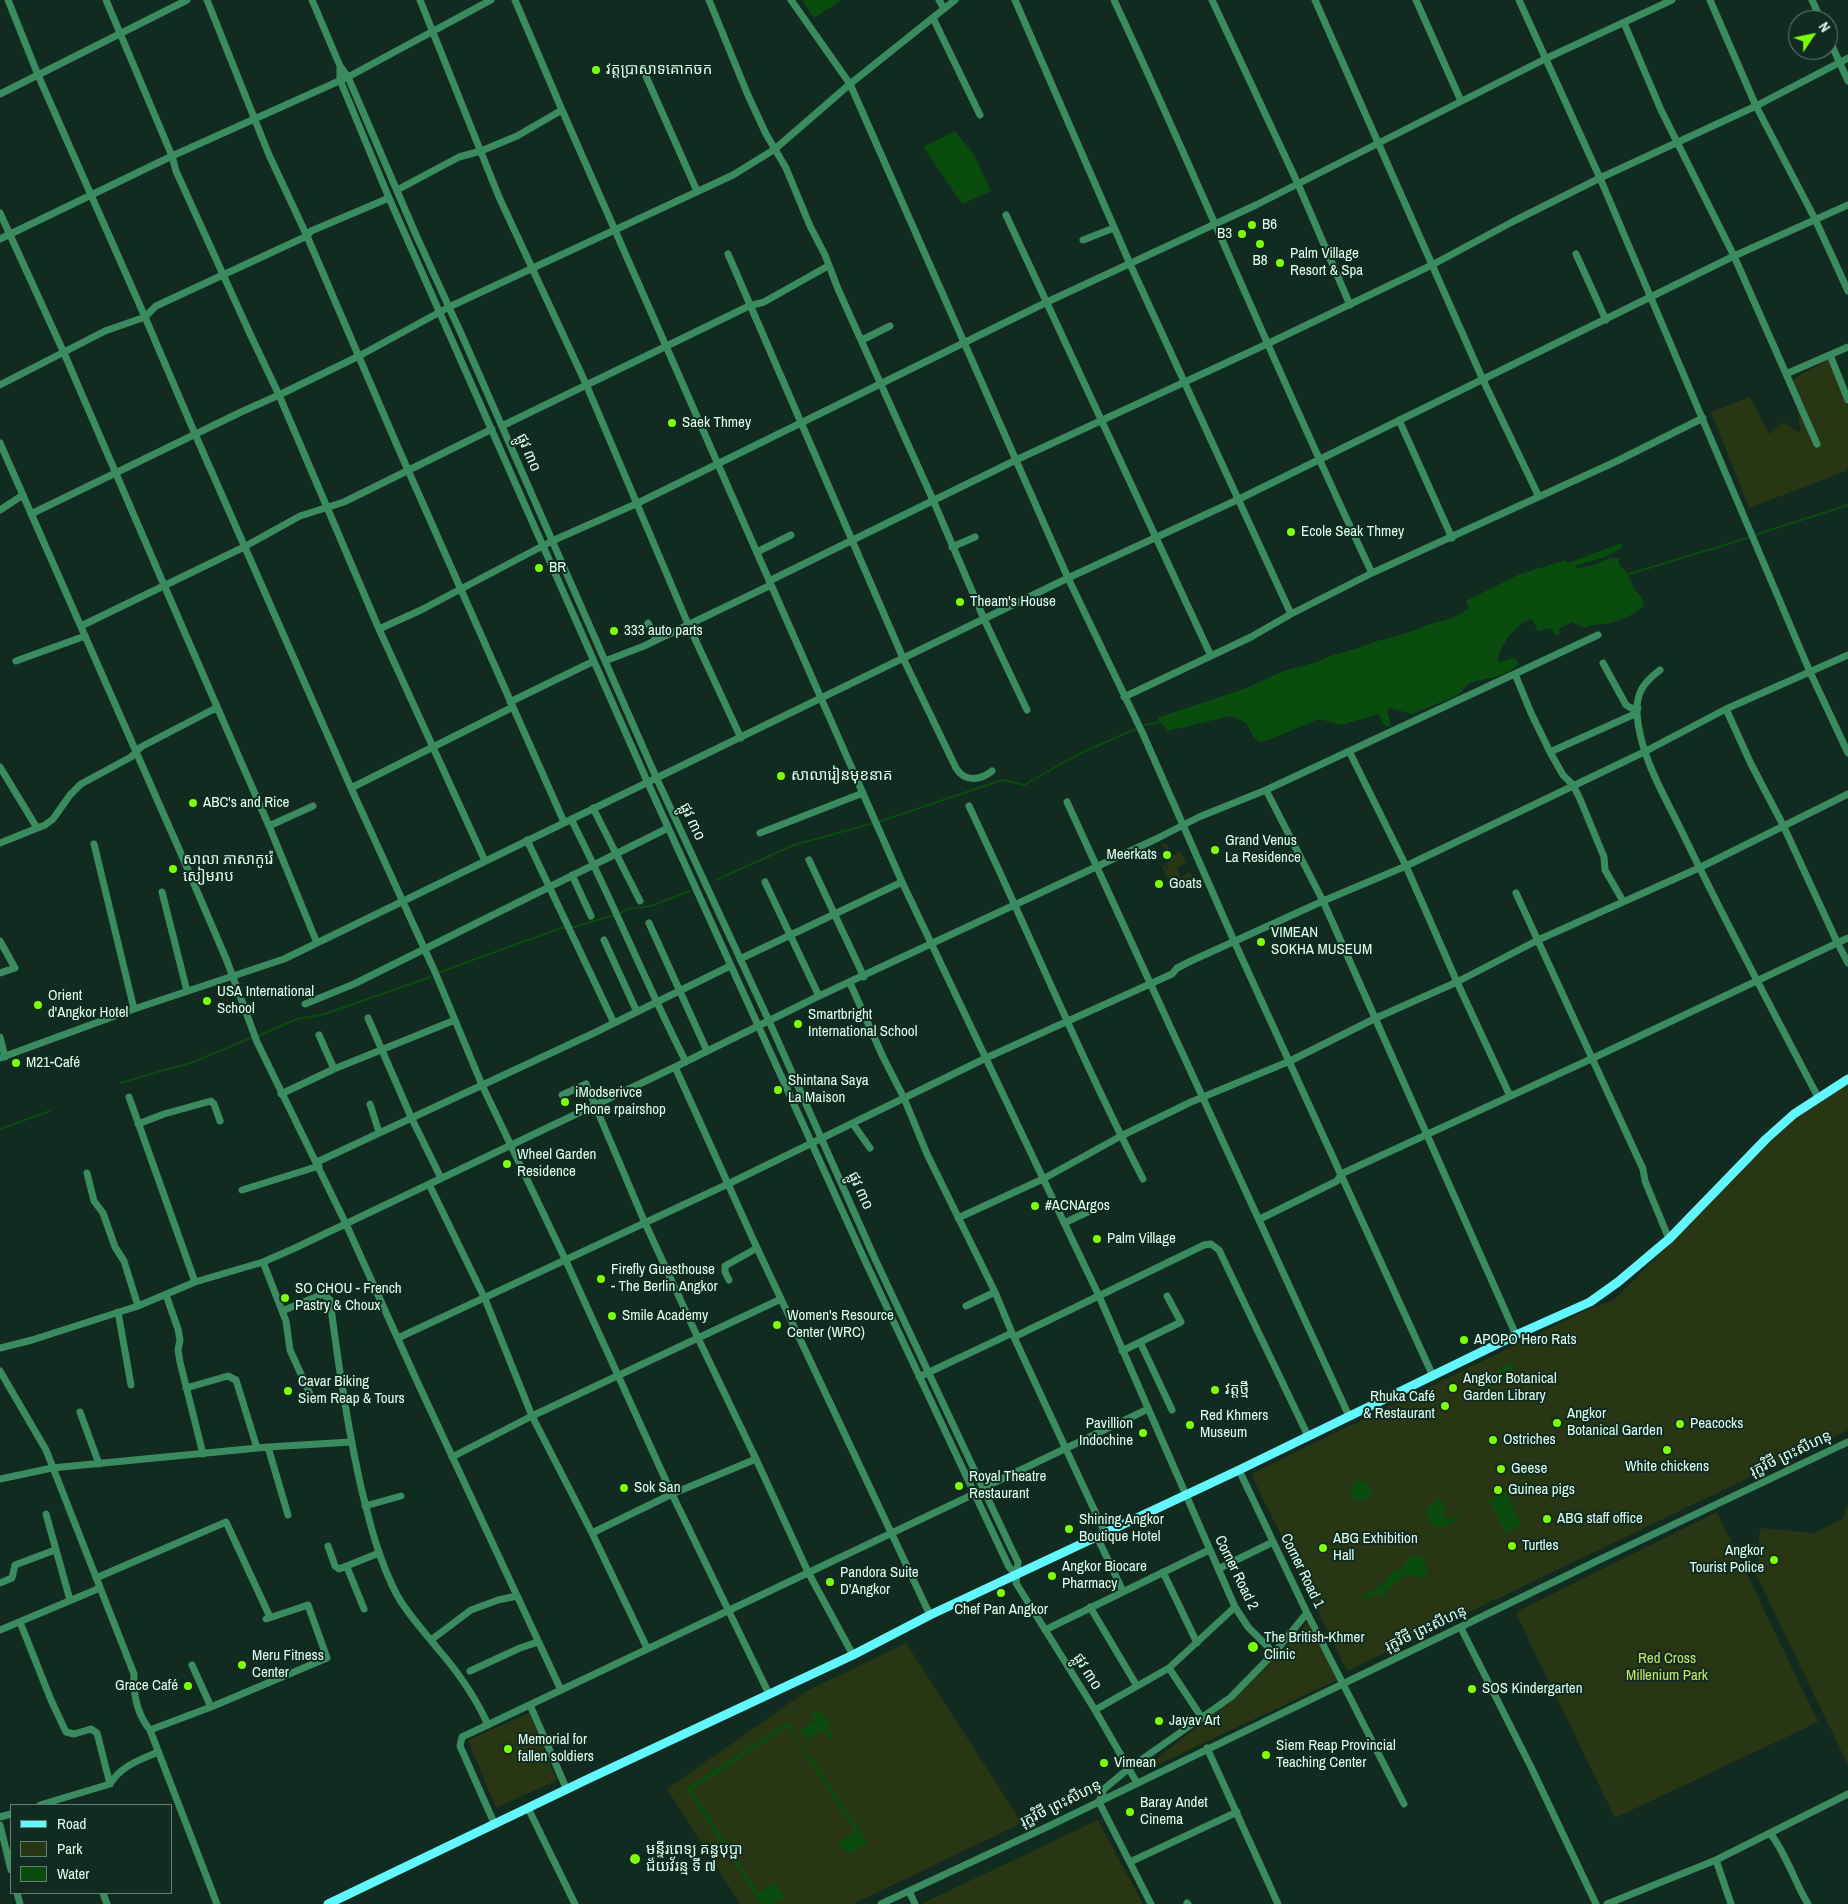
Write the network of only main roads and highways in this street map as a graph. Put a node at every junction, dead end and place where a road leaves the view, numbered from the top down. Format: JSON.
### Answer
{"nodes":[{"id":1,"x":1848,"y":1079,"type":"edge"},
{"id":2,"x":328,"y":1904,"type":"edge"}],
"edges":[{"from":1,"to":2,"type":"main road"}]}
